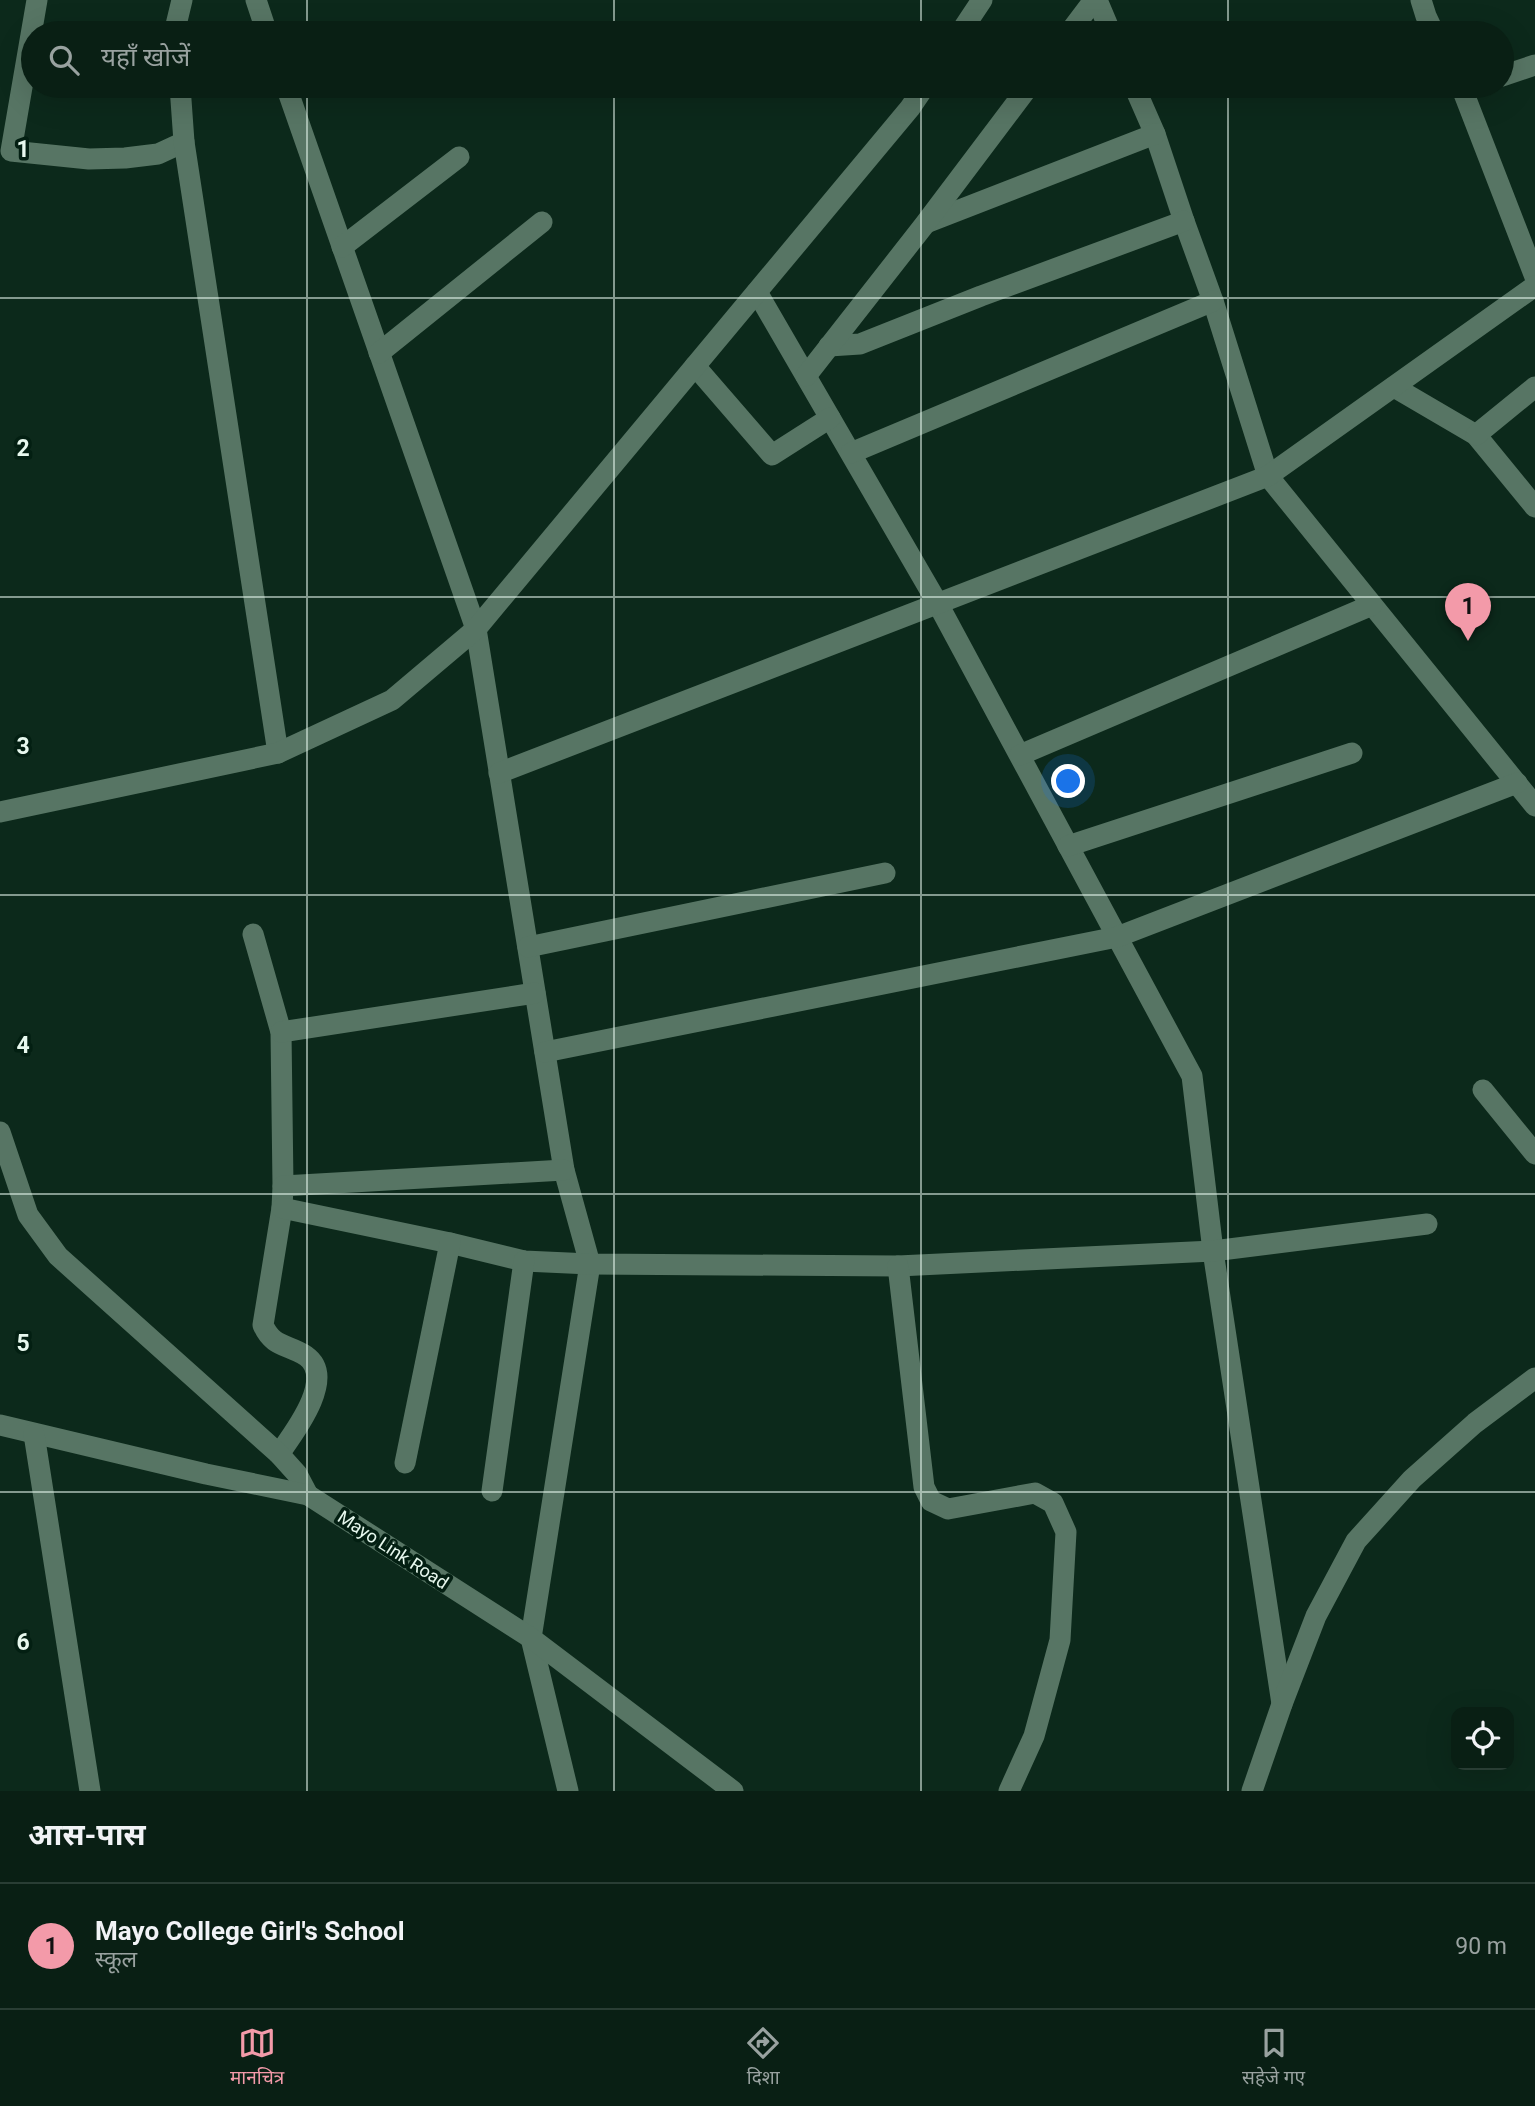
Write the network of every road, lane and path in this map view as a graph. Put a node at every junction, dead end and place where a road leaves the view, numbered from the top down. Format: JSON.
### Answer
{"nodes":[{"id":1,"x":37,"y":0,"type":"edge"},
{"id":2,"x":182,"y":0,"type":"edge"},
{"id":3,"x":256,"y":0,"type":"edge"},
{"id":4,"x":982,"y":0,"type":"edge"},
{"id":5,"x":1095,"y":0,"type":"edge"},
{"id":6,"x":1421,"y":0,"type":"edge"},
{"id":7,"x":33,"y":21,"type":"edge"},
{"id":8,"x":177,"y":21,"type":"edge"},
{"id":9,"x":263,"y":21,"type":"edge"},
{"id":10,"x":968,"y":21,"type":"edge"},
{"id":11,"x":1078,"y":21,"type":"edge"},
{"id":12,"x":1105,"y":21,"type":"edge"},
{"id":13,"x":1428,"y":21,"type":"edge"},
{"id":14,"x":1535,"y":65,"type":"edge"},
{"id":15,"x":1514,"y":72,"type":"edge"},
{"id":16,"x":21,"y":93,"type":"edge"},
{"id":17,"x":181,"y":98,"type":"edge"},
{"id":18,"x":290,"y":98,"type":"edge"},
{"id":19,"x":917,"y":98,"type":"edge"},
{"id":20,"x":1020,"y":98,"type":"edge"},
{"id":21,"x":1139,"y":98,"type":"edge"},
{"id":22,"x":1468,"y":98,"type":"edge"},
{"id":23,"x":1155,"y":134,"type":"junction"},
{"id":24,"x":184,"y":142,"type":"junction"},
{"id":25,"x":459,"y":157,"type":"dead end"},
{"id":26,"x":1184,"y":221,"type":"junction"},
{"id":27,"x":542,"y":222,"type":"dead end"},
{"id":28,"x":925,"y":224,"type":"junction"},
{"id":29,"x":342,"y":247,"type":"junction"},
{"id":30,"x":1535,"y":276,"type":"edge"},
{"id":31,"x":1535,"y":286,"type":"edge"},
{"id":32,"x":757,"y":292,"type":"junction"},
{"id":33,"x":1213,"y":301,"type":"junction"},
{"id":34,"x":829,"y":346,"type":"junction"},
{"id":35,"x":379,"y":353,"type":"junction"},
{"id":36,"x":695,"y":366,"type":"junction"},
{"id":37,"x":806,"y":376,"type":"junction"},
{"id":38,"x":1394,"y":387,"type":"junction"},
{"id":39,"x":1535,"y":387,"type":"edge"},
{"id":40,"x":830,"y":418,"type":"junction"},
{"id":41,"x":1476,"y":435,"type":"junction"},
{"id":42,"x":850,"y":453,"type":"junction"},
{"id":43,"x":1268,"y":476,"type":"junction"},
{"id":44,"x":1535,"y":507,"type":"edge"},
{"id":45,"x":938,"y":604,"type":"junction"},
{"id":46,"x":1372,"y":605,"type":"junction"},
{"id":47,"x":476,"y":629,"type":"junction"},
{"id":48,"x":278,"y":753,"type":"junction"},
{"id":49,"x":1352,"y":753,"type":"dead end"},
{"id":50,"x":1020,"y":755,"type":"junction"},
{"id":51,"x":499,"y":773,"type":"junction"},
{"id":52,"x":1517,"y":783,"type":"junction"},
{"id":53,"x":1535,"y":806,"type":"edge"},
{"id":54,"x":0,"y":812,"type":"edge"},
{"id":55,"x":1068,"y":846,"type":"junction"},
{"id":56,"x":885,"y":873,"type":"dead end"},
{"id":57,"x":253,"y":934,"type":"dead end"},
{"id":58,"x":1117,"y":937,"type":"junction"},
{"id":59,"x":527,"y":947,"type":"junction"},
{"id":60,"x":535,"y":993,"type":"junction"},
{"id":61,"x":281,"y":1032,"type":"junction"},
{"id":62,"x":545,"y":1052,"type":"junction"},
{"id":63,"x":1483,"y":1090,"type":"dead end"},
{"id":64,"x":0,"y":1132,"type":"edge"},
{"id":65,"x":1535,"y":1154,"type":"edge"},
{"id":66,"x":564,"y":1170,"type":"junction"},
{"id":67,"x":283,"y":1186,"type":"junction"},
{"id":68,"x":8,"y":1187,"type":"edge"},
{"id":69,"x":282,"y":1208,"type":"junction"},
{"id":70,"x":1427,"y":1224,"type":"dead end"},
{"id":71,"x":450,"y":1243,"type":"junction"},
{"id":72,"x":1213,"y":1251,"type":"junction"},
{"id":73,"x":524,"y":1261,"type":"junction"},
{"id":74,"x":590,"y":1264,"type":"junction"},
{"id":75,"x":898,"y":1266,"type":"junction"},
{"id":76,"x":1535,"y":1378,"type":"edge"},
{"id":77,"x":0,"y":1426,"type":"edge"},
{"id":78,"x":34,"y":1434,"type":"junction"},
{"id":79,"x":279,"y":1454,"type":"junction"},
{"id":80,"x":405,"y":1462,"type":"dead end"},
{"id":81,"x":492,"y":1491,"type":"dead end"},
{"id":82,"x":308,"y":1495,"type":"junction"},
{"id":83,"x":531,"y":1638,"type":"junction"},
{"id":84,"x":1282,"y":1704,"type":"junction"},
{"id":85,"x":90,"y":1791,"type":"edge"},
{"id":86,"x":568,"y":1791,"type":"edge"},
{"id":87,"x":733,"y":1791,"type":"edge"},
{"id":88,"x":1009,"y":1791,"type":"edge"},
{"id":89,"x":1252,"y":1791,"type":"edge"}],
"edges":[{"from":1,"to":7,"type":"street"},
{"from":2,"to":8,"type":"street"},
{"from":3,"to":9,"type":"street"},
{"from":4,"to":10,"type":"street"},
{"from":5,"to":11,"type":"street"},
{"from":5,"to":12,"type":"street"},
{"from":6,"to":13,"type":"street"},
{"from":14,"to":15,"type":"street"},
{"from":16,"to":24,"type":"street"},
{"from":17,"to":24,"type":"street"},
{"from":18,"to":29,"type":"street"},
{"from":19,"to":32,"type":"street"},
{"from":20,"to":28,"type":"street"},
{"from":21,"to":23,"type":"street"},
{"from":22,"to":30,"type":"street"},
{"from":23,"to":26,"type":"street"},
{"from":23,"to":28,"type":"street"},
{"from":24,"to":48,"type":"street"},
{"from":25,"to":29,"type":"street"},
{"from":26,"to":33,"type":"street"},
{"from":26,"to":34,"type":"street"},
{"from":27,"to":35,"type":"street"},
{"from":28,"to":34,"type":"street"},
{"from":29,"to":35,"type":"street"},
{"from":31,"to":38,"type":"street"},
{"from":32,"to":36,"type":"street"},
{"from":32,"to":37,"type":"street"},
{"from":33,"to":42,"type":"street"},
{"from":33,"to":43,"type":"street"},
{"from":34,"to":37,"type":"street"},
{"from":35,"to":47,"type":"street"},
{"from":36,"to":40,"type":"street"},
{"from":36,"to":47,"type":"street"},
{"from":37,"to":40,"type":"street"},
{"from":38,"to":41,"type":"street"},
{"from":38,"to":43,"type":"street"},
{"from":39,"to":41,"type":"street"},
{"from":40,"to":42,"type":"street"},
{"from":41,"to":44,"type":"street"},
{"from":42,"to":45,"type":"street"},
{"from":43,"to":45,"type":"street"},
{"from":43,"to":46,"type":"street"},
{"from":45,"to":50,"type":"street"},
{"from":45,"to":51,"type":"street"},
{"from":46,"to":50,"type":"street"},
{"from":46,"to":52,"type":"street"},
{"from":47,"to":48,"type":"street"},
{"from":47,"to":51,"type":"street"},
{"from":48,"to":54,"type":"street"},
{"from":49,"to":55,"type":"street"},
{"from":50,"to":55,"type":"street"},
{"from":51,"to":59,"type":"street"},
{"from":52,"to":53,"type":"street"},
{"from":52,"to":58,"type":"street"},
{"from":55,"to":58,"type":"street"},
{"from":56,"to":59,"type":"street"},
{"from":57,"to":61,"type":"street"},
{"from":58,"to":62,"type":"street"},
{"from":58,"to":72,"type":"street"},
{"from":59,"to":60,"type":"street"},
{"from":60,"to":61,"type":"street"},
{"from":60,"to":62,"type":"street"},
{"from":61,"to":67,"type":"street"},
{"from":62,"to":66,"type":"street"},
{"from":63,"to":65,"type":"street"},
{"from":64,"to":68,"type":"street"},
{"from":66,"to":67,"type":"street"},
{"from":66,"to":74,"type":"street"},
{"from":67,"to":69,"type":"street"},
{"from":68,"to":79,"type":"street"},
{"from":69,"to":71,"type":"street"},
{"from":69,"to":79,"type":"street"},
{"from":70,"to":72,"type":"street"},
{"from":71,"to":73,"type":"street"},
{"from":71,"to":80,"type":"street"},
{"from":72,"to":75,"type":"street"},
{"from":72,"to":84,"type":"street"},
{"from":73,"to":74,"type":"street"},
{"from":73,"to":81,"type":"street"},
{"from":74,"to":75,"type":"street"},
{"from":74,"to":83,"type":"street"},
{"from":75,"to":88,"type":"street"},
{"from":76,"to":84,"type":"street"},
{"from":77,"to":78,"type":"street","name":"Mayo Link Road"},
{"from":78,"to":82,"type":"street","name":"Mayo Link Road"},
{"from":78,"to":85,"type":"street"},
{"from":79,"to":82,"type":"street"},
{"from":82,"to":83,"type":"street","name":"Mayo Link Road"},
{"from":83,"to":86,"type":"street"},
{"from":83,"to":87,"type":"street","name":"Mayo Link Road"},
{"from":84,"to":89,"type":"street"}]}
